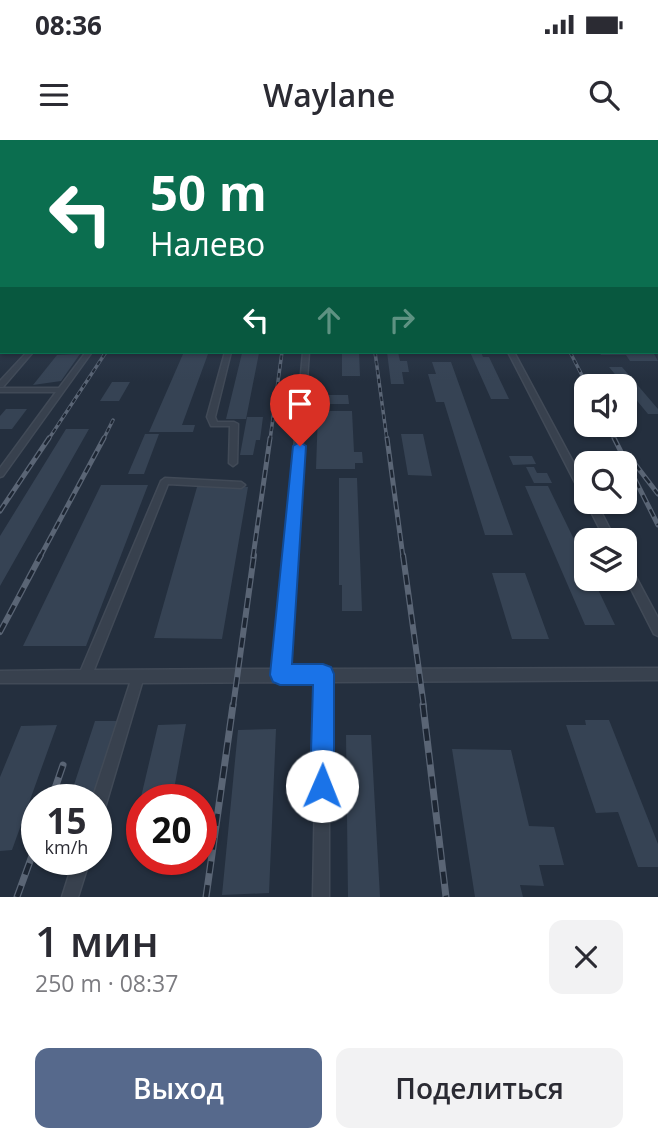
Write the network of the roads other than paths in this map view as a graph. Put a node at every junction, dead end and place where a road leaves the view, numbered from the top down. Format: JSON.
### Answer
{"nodes":[{"id":1,"x":28,"y":354,"type":"edge"},
{"id":2,"x":87,"y":354,"type":"edge"},
{"id":3,"x":227,"y":354,"type":"edge"},
{"id":4,"x":306,"y":354,"type":"edge"},
{"id":5,"x":512,"y":354,"type":"edge"},
{"id":6,"x":0,"y":388,"type":"edge"},
{"id":7,"x":60,"y":390,"type":"junction"},
{"id":8,"x":233,"y":463,"type":"dead end"},
{"id":9,"x":574,"y":471,"type":"edge"},
{"id":10,"x":0,"y":474,"type":"edge"},
{"id":11,"x":241,"y":485,"type":"dead end"},
{"id":12,"x":637,"y":590,"type":"edge"},
{"id":13,"x":658,"y":630,"type":"edge"},
{"id":14,"x":323,"y":674,"type":"junction"},
{"id":15,"x":658,"y":674,"type":"edge"},
{"id":16,"x":280,"y":675,"type":"junction"},
{"id":17,"x":85,"y":676,"type":"junction"},
{"id":18,"x":138,"y":676,"type":"junction"},
{"id":19,"x":0,"y":677,"type":"edge"},
{"id":20,"x":104,"y":784,"type":"edge"},
{"id":21,"x":77,"y":875,"type":"edge"},
{"id":22,"x":70,"y":897,"type":"edge"},
{"id":23,"x":321,"y":897,"type":"edge"}],
"edges":[{"from":1,"to":6,"type":"lane"},
{"from":2,"to":7,"type":"lane"},
{"from":3,"to":8,"type":"lane"},
{"from":4,"to":16,"type":"lane"},
{"from":5,"to":9,"type":"lane"},
{"from":6,"to":7,"type":"lane"},
{"from":7,"to":10,"type":"lane"},
{"from":11,"to":17,"type":"lane"},
{"from":12,"to":13,"type":"lane"},
{"from":14,"to":15,"type":"lane"},
{"from":14,"to":16,"type":"lane"},
{"from":14,"to":23,"type":"lane"},
{"from":16,"to":18,"type":"lane"},
{"from":17,"to":18,"type":"lane"},
{"from":17,"to":19,"type":"lane"},
{"from":18,"to":20,"type":"lane"},
{"from":21,"to":22,"type":"lane"}]}
